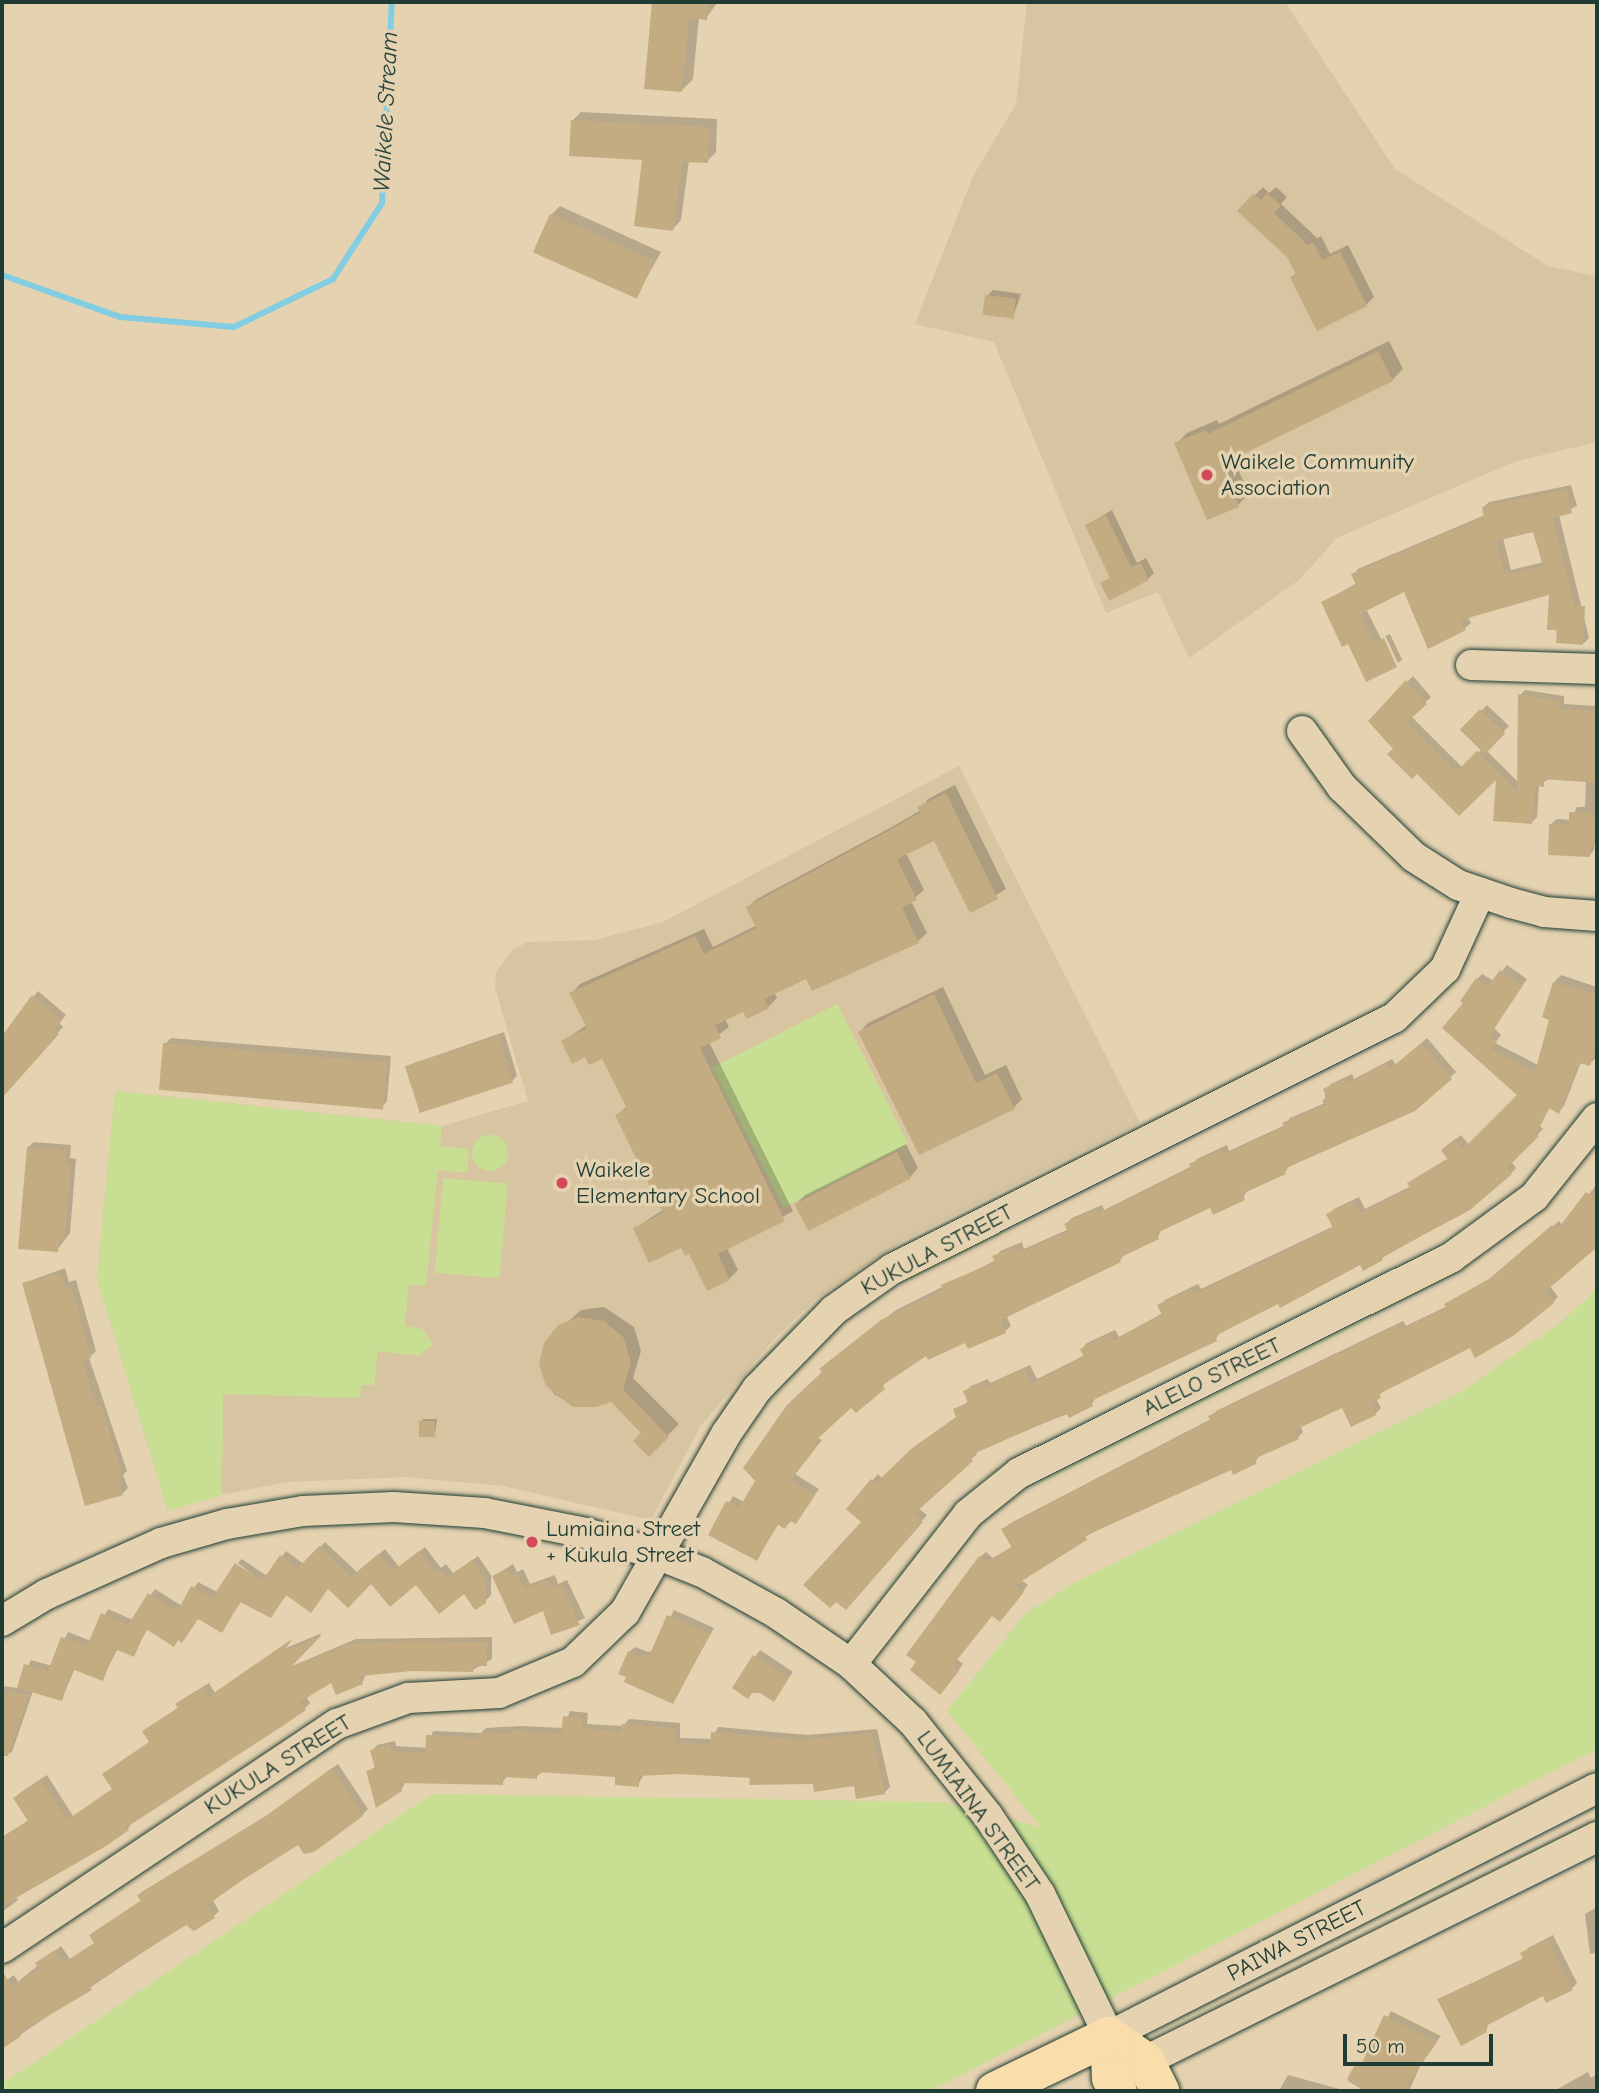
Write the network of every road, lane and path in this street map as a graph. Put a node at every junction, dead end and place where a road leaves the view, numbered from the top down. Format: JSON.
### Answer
{"nodes":[{"id":1,"x":1471,"y":665,"type":"dead end"},
{"id":2,"x":1597,"y":669,"type":"edge"},
{"id":3,"x":1302,"y":731,"type":"dead end"},
{"id":4,"x":1480,"y":893,"type":"junction"},
{"id":5,"x":1597,"y":916,"type":"edge"},
{"id":6,"x":1597,"y":1118,"type":"edge"},
{"id":7,"x":659,"y":1555,"type":"junction"},
{"id":8,"x":2,"y":1621,"type":"edge"},
{"id":9,"x":851,"y":1664,"type":"junction"},
{"id":10,"x":1597,"y":1788,"type":"edge"},
{"id":11,"x":1597,"y":1837,"type":"edge"},
{"id":12,"x":2,"y":1948,"type":"edge"},
{"id":13,"x":1109,"y":2036,"type":"junction"},
{"id":14,"x":1153,"y":2076,"type":"edge"},
{"id":15,"x":1105,"y":2087,"type":"edge"},
{"id":16,"x":995,"y":2091,"type":"edge"}],
"edges":[{"from":1,"to":2,"type":"street"},
{"from":3,"to":4,"type":"street"},
{"from":4,"to":5,"type":"street"},
{"from":4,"to":7,"type":"street","name":"KUKULA STREET"},
{"from":6,"to":9,"type":"street","name":"ALELO STREET"},
{"from":7,"to":8,"type":"street","name":"LUMIAINA STREET"},
{"from":7,"to":9,"type":"street","name":"LUMIAINA STREET"},
{"from":7,"to":12,"type":"street","name":"KUKULA STREET"},
{"from":9,"to":13,"type":"street","name":"LUMIAINA STREET"},
{"from":10,"to":13,"type":"street","name":"PAIWA STREET"},
{"from":11,"to":14,"type":"street","name":"PAIWA STREET"},
{"from":13,"to":14,"type":"main road"},
{"from":13,"to":15,"type":"main road","name":"LUMIAINA STREET"},
{"from":13,"to":16,"type":"main road","name":"PAIWA STREET"},
{"from":14,"to":15,"type":"street","name":"PAIWA STREET"}]}
